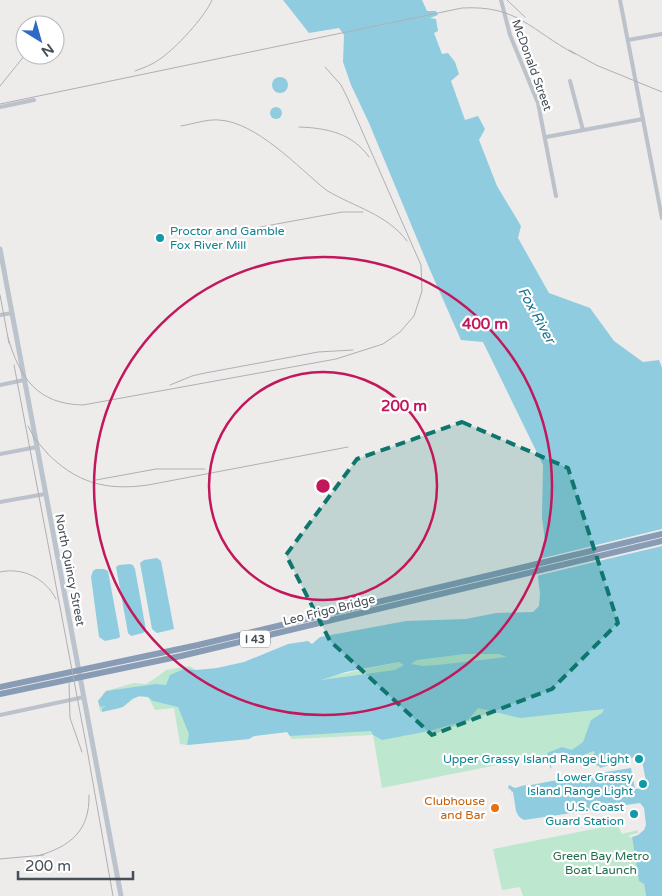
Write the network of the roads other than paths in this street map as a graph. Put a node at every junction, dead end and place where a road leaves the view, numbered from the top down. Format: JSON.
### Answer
{"nodes":[{"id":1,"x":501,"y":0,"type":"edge"},
{"id":2,"x":620,"y":0,"type":"edge"},
{"id":3,"x":662,"y":34,"type":"edge"},
{"id":4,"x":628,"y":40,"type":"junction"},
{"id":5,"x":570,"y":81,"type":"dead end"},
{"id":6,"x":34,"y":100,"type":"dead end"},
{"id":7,"x":0,"y":107,"type":"edge"},
{"id":8,"x":643,"y":119,"type":"junction"},
{"id":9,"x":583,"y":130,"type":"junction"},
{"id":10,"x":546,"y":138,"type":"junction"},
{"id":11,"x":556,"y":196,"type":"dead end"},
{"id":12,"x":662,"y":218,"type":"edge"},
{"id":13,"x":0,"y":249,"type":"edge"},
{"id":14,"x":12,"y":313,"type":"junction"},
{"id":15,"x":0,"y":315,"type":"edge"},
{"id":16,"x":24,"y":380,"type":"junction"},
{"id":17,"x":0,"y":385,"type":"edge"},
{"id":18,"x":37,"y":447,"type":"junction"},
{"id":19,"x":0,"y":454,"type":"edge"},
{"id":20,"x":45,"y":494,"type":"junction"},
{"id":21,"x":0,"y":502,"type":"edge"},
{"id":22,"x":662,"y":534,"type":"edge"},
{"id":23,"x":662,"y":541,"type":"edge"},
{"id":24,"x":0,"y":686,"type":"edge"},
{"id":25,"x":0,"y":694,"type":"edge"},
{"id":26,"x":84,"y":697,"type":"junction"},
{"id":27,"x":0,"y":715,"type":"edge"},
{"id":28,"x":121,"y":896,"type":"edge"}],
"edges":[{"from":1,"to":10,"type":"street","name":"McDonald Street"},
{"from":2,"to":4,"type":"street"},
{"from":3,"to":4,"type":"street"},
{"from":4,"to":8,"type":"street"},
{"from":5,"to":9,"type":"street"},
{"from":6,"to":7,"type":"street"},
{"from":8,"to":9,"type":"street"},
{"from":8,"to":12,"type":"street"},
{"from":9,"to":10,"type":"street"},
{"from":10,"to":11,"type":"street","name":"McDonald Street"},
{"from":13,"to":14,"type":"street","name":"North Quincy Street"},
{"from":14,"to":15,"type":"street"},
{"from":14,"to":16,"type":"street","name":"North Quincy Street"},
{"from":16,"to":17,"type":"street"},
{"from":16,"to":18,"type":"street","name":"North Quincy Street"},
{"from":18,"to":19,"type":"street"},
{"from":18,"to":20,"type":"street","name":"North Quincy Street"},
{"from":20,"to":21,"type":"street"},
{"from":20,"to":26,"type":"street","name":"North Quincy Street"},
{"from":22,"to":24,"type":"highway","number":"I 43"},
{"from":23,"to":25,"type":"highway","name":"Leo Frigo Bridge","number":"I 43"},
{"from":26,"to":27,"type":"street"},
{"from":26,"to":28,"type":"street","name":"North Quincy Street"}]}
